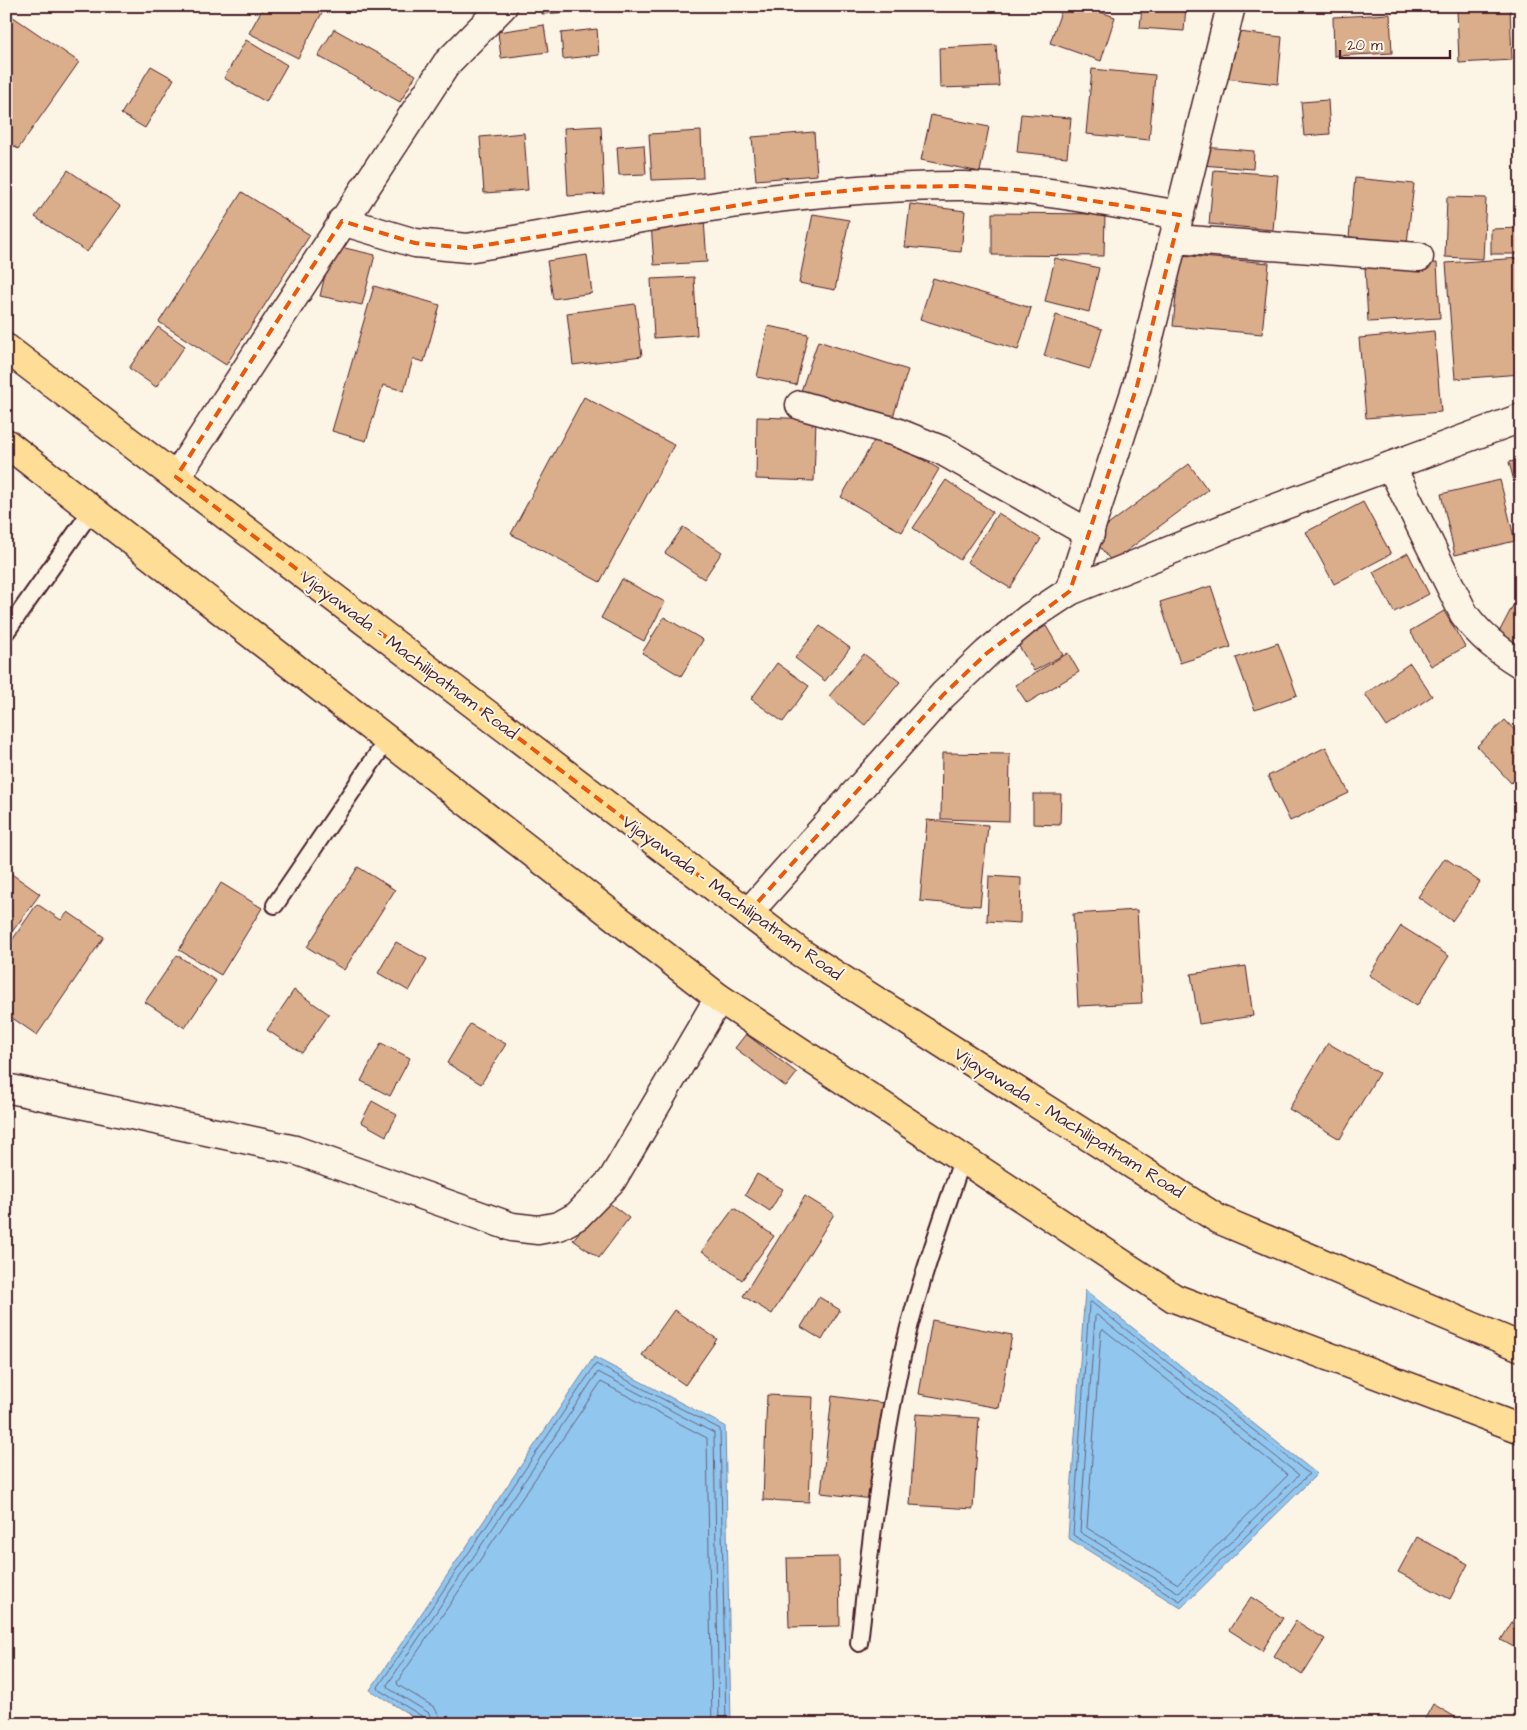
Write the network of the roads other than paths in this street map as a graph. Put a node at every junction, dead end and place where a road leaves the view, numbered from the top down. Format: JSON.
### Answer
{"nodes":[{"id":1,"x":503,"y":6,"type":"edge"},
{"id":2,"x":1231,"y":6,"type":"edge"},
{"id":3,"x":342,"y":221,"type":"junction"},
{"id":4,"x":1178,"y":227,"type":"junction"},
{"id":5,"x":1419,"y":257,"type":"dead end"},
{"id":6,"x":6,"y":348,"type":"edge"},
{"id":7,"x":800,"y":405,"type":"dead end"},
{"id":8,"x":1521,"y":418,"type":"edge"},
{"id":9,"x":6,"y":443,"type":"edge"},
{"id":10,"x":1392,"y":466,"type":"junction"},
{"id":11,"x":176,"y":477,"type":"junction"},
{"id":12,"x":92,"y":510,"type":"junction"},
{"id":13,"x":1090,"y":534,"type":"junction"},
{"id":14,"x":1070,"y":590,"type":"junction"},
{"id":15,"x":6,"y":632,"type":"edge"},
{"id":16,"x":1521,"y":664,"type":"edge"},
{"id":17,"x":387,"y":740,"type":"junction"},
{"id":18,"x":275,"y":904,"type":"dead end"},
{"id":19,"x":748,"y":913,"type":"junction"},
{"id":20,"x":719,"y":998,"type":"junction"},
{"id":21,"x":6,"y":1088,"type":"edge"},
{"id":22,"x":962,"y":1157,"type":"junction"},
{"id":23,"x":1521,"y":1347,"type":"edge"},
{"id":24,"x":1521,"y":1429,"type":"edge"},
{"id":25,"x":859,"y":1643,"type":"dead end"}],
"edges":[{"from":1,"to":3,"type":"street"},
{"from":2,"to":4,"type":"street"},
{"from":3,"to":4,"type":"street"},
{"from":3,"to":11,"type":"street"},
{"from":4,"to":5,"type":"street"},
{"from":4,"to":13,"type":"street"},
{"from":6,"to":11,"type":"highway","name":"Vijayawada - Machilipatnam Road"},
{"from":7,"to":13,"type":"street"},
{"from":8,"to":10,"type":"street"},
{"from":9,"to":12,"type":"highway"},
{"from":10,"to":14,"type":"street"},
{"from":10,"to":16,"type":"street"},
{"from":11,"to":19,"type":"highway","name":"Vijayawada - Machilipatnam Road"},
{"from":12,"to":15,"type":"lane"},
{"from":12,"to":17,"type":"highway"},
{"from":13,"to":14,"type":"street"},
{"from":14,"to":19,"type":"street"},
{"from":17,"to":18,"type":"lane"},
{"from":17,"to":20,"type":"highway"},
{"from":19,"to":23,"type":"highway","name":"Vijayawada - Machilipatnam Road"},
{"from":20,"to":21,"type":"street"},
{"from":20,"to":22,"type":"highway"},
{"from":22,"to":24,"type":"highway"},
{"from":22,"to":25,"type":"lane"}]}
